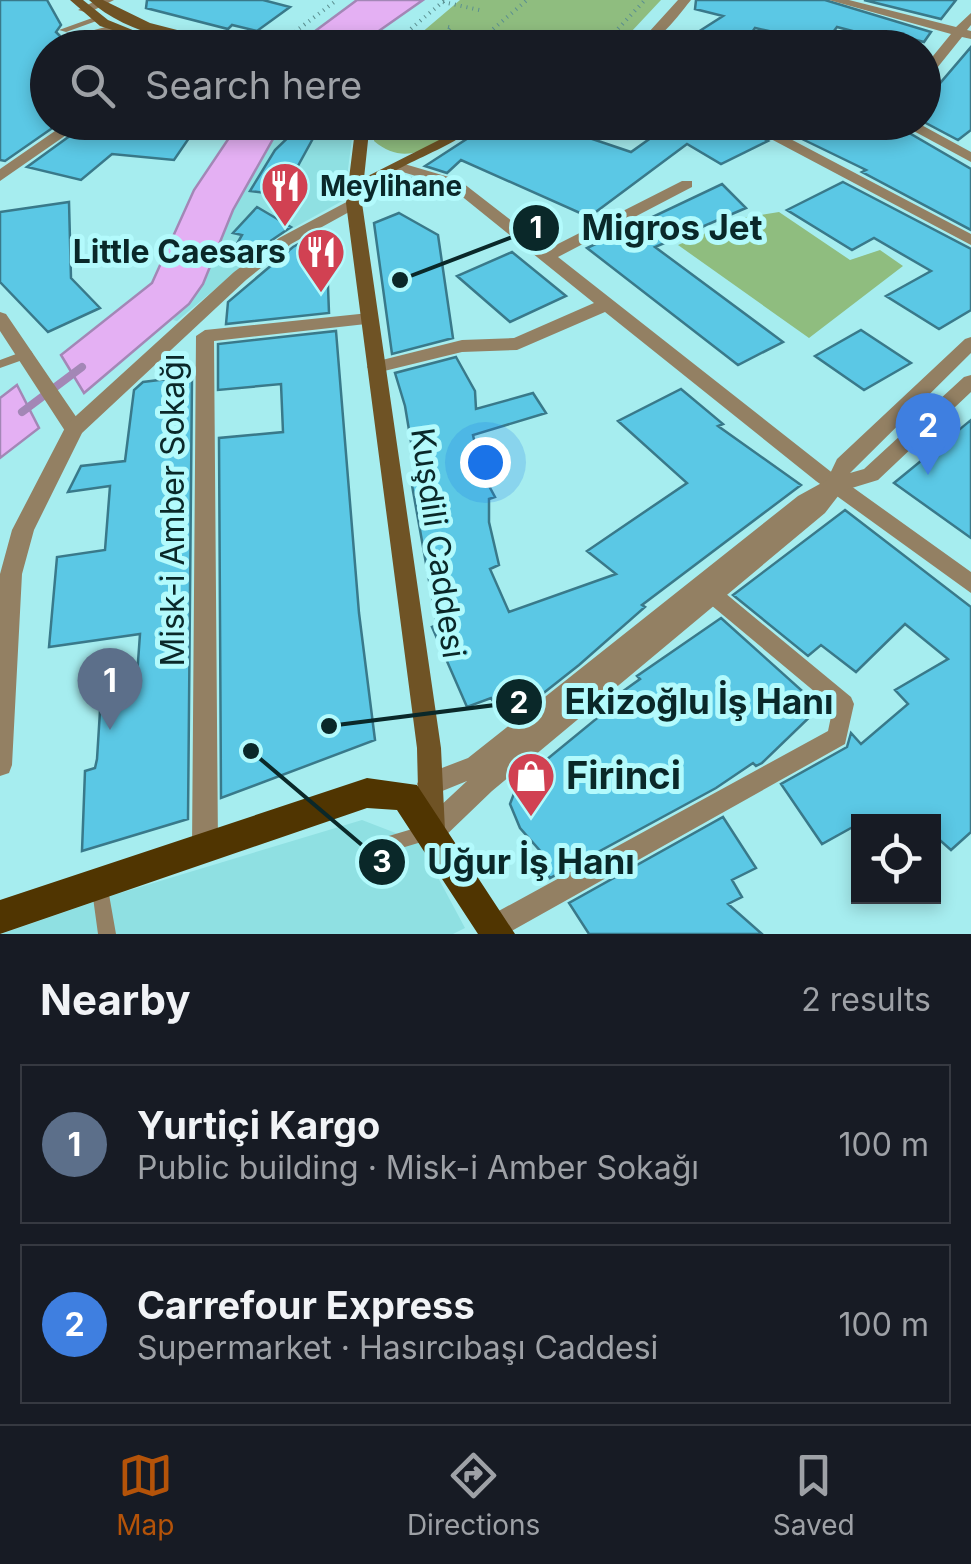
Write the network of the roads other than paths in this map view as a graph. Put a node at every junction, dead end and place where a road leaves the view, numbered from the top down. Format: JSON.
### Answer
{"nodes":[{"id":1,"x":685,"y":0,"type":"edge"},
{"id":2,"x":835,"y":0,"type":"edge"},
{"id":3,"x":94,"y":5,"type":"edge"},
{"id":4,"x":971,"y":17,"type":"edge"},
{"id":5,"x":114,"y":27,"type":"junction"},
{"id":6,"x":69,"y":30,"type":"edge"},
{"id":7,"x":93,"y":30,"type":"edge"},
{"id":8,"x":129,"y":30,"type":"edge"},
{"id":9,"x":160,"y":30,"type":"edge"},
{"id":10,"x":659,"y":30,"type":"edge"},
{"id":11,"x":965,"y":34,"type":"edge"},
{"id":12,"x":941,"y":58,"type":"edge"},
{"id":13,"x":52,"y":140,"type":"edge"},
{"id":14,"x":360,"y":140,"type":"edge"},
{"id":15,"x":447,"y":140,"type":"edge"},
{"id":16,"x":780,"y":140,"type":"edge"},
{"id":17,"x":938,"y":140,"type":"edge"},
{"id":18,"x":358,"y":154,"type":"junction"},
{"id":19,"x":971,"y":158,"type":"edge"},
{"id":20,"x":401,"y":167,"type":"junction"},
{"id":21,"x":0,"y":176,"type":"edge"},
{"id":22,"x":687,"y":184,"type":"dead end"},
{"id":23,"x":354,"y":203,"type":"junction"},
{"id":24,"x":971,"y":240,"type":"edge"},
{"id":25,"x":548,"y":256,"type":"junction"},
{"id":26,"x":605,"y":305,"type":"junction"},
{"id":27,"x":0,"y":318,"type":"edge"},
{"id":28,"x":369,"y":319,"type":"junction"},
{"id":29,"x":205,"y":336,"type":"junction"},
{"id":30,"x":171,"y":338,"type":"junction"},
{"id":31,"x":971,"y":343,"type":"edge"},
{"id":32,"x":32,"y":362,"type":"junction"},
{"id":33,"x":0,"y":364,"type":"edge"},
{"id":34,"x":376,"y":367,"type":"junction"},
{"id":35,"x":971,"y":381,"type":"edge"},
{"id":36,"x":70,"y":421,"type":"junction"},
{"id":37,"x":835,"y":485,"type":"junction"},
{"id":38,"x":971,"y":584,"type":"edge"},
{"id":39,"x":712,"y":594,"type":"junction"},
{"id":40,"x":0,"y":765,"type":"edge"},
{"id":41,"x":430,"y":784,"type":"junction"},
{"id":42,"x":432,"y":831,"type":"junction"},
{"id":43,"x":205,"y":848,"type":"junction"},
{"id":44,"x":378,"y":848,"type":"dead end"},
{"id":45,"x":99,"y":884,"type":"junction"},
{"id":46,"x":0,"y":917,"type":"edge"},
{"id":47,"x":496,"y":931,"type":"edge"},
{"id":48,"x":106,"y":934,"type":"edge"}],
"edges":[{"from":1,"to":10,"type":"street"},
{"from":2,"to":11,"type":"street"},
{"from":3,"to":5,"type":"main road"},
{"from":3,"to":6,"type":"lane"},
{"from":3,"to":9,"type":"main road"},
{"from":4,"to":11,"type":"street"},
{"from":5,"to":7,"type":"lane"},
{"from":5,"to":8,"type":"main road"},
{"from":11,"to":12,"type":"street"},
{"from":13,"to":21,"type":"street"},
{"from":14,"to":18,"type":"main road","name":"Kuşdili Caddesi"},
{"from":15,"to":20,"type":"main road"},
{"from":16,"to":24,"type":"street"},
{"from":17,"to":19,"type":"street"},
{"from":18,"to":20,"type":"main road"},
{"from":18,"to":23,"type":"main road","name":"Kuşdili Caddesi"},
{"from":20,"to":23,"type":"main road"},
{"from":20,"to":25,"type":"street"},
{"from":22,"to":25,"type":"street"},
{"from":23,"to":28,"type":"main road","name":"Kuşdili Caddesi"},
{"from":23,"to":30,"type":"street"},
{"from":25,"to":26,"type":"street"},
{"from":26,"to":34,"type":"street"},
{"from":26,"to":37,"type":"street"},
{"from":27,"to":32,"type":"street"},
{"from":28,"to":29,"type":"street","name":"Misk-i Amber Sokağı"},
{"from":28,"to":34,"type":"main road","name":"Kuşdili Caddesi"},
{"from":29,"to":30,"type":"street"},
{"from":29,"to":43,"type":"street","name":"Misk-i Amber Sokağı"},
{"from":30,"to":36,"type":"street"},
{"from":31,"to":37,"type":"street"},
{"from":32,"to":33,"type":"lane"},
{"from":32,"to":36,"type":"street"},
{"from":34,"to":41,"type":"main road","name":"Kuşdili Caddesi"},
{"from":35,"to":37,"type":"street"},
{"from":36,"to":40,"type":"street"},
{"from":37,"to":38,"type":"street"},
{"from":37,"to":39,"type":"street"},
{"from":37,"to":41,"type":"street"},
{"from":39,"to":42,"type":"street"},
{"from":39,"to":47,"type":"street"},
{"from":41,"to":42,"type":"main road","name":"Kuşdili Caddesi"},
{"from":42,"to":43,"type":"main road"},
{"from":42,"to":44,"type":"lane"},
{"from":42,"to":47,"type":"main road","name":"Kuşdili Caddesi"},
{"from":43,"to":45,"type":"main road"},
{"from":45,"to":46,"type":"main road"},
{"from":45,"to":48,"type":"lane"}]}
